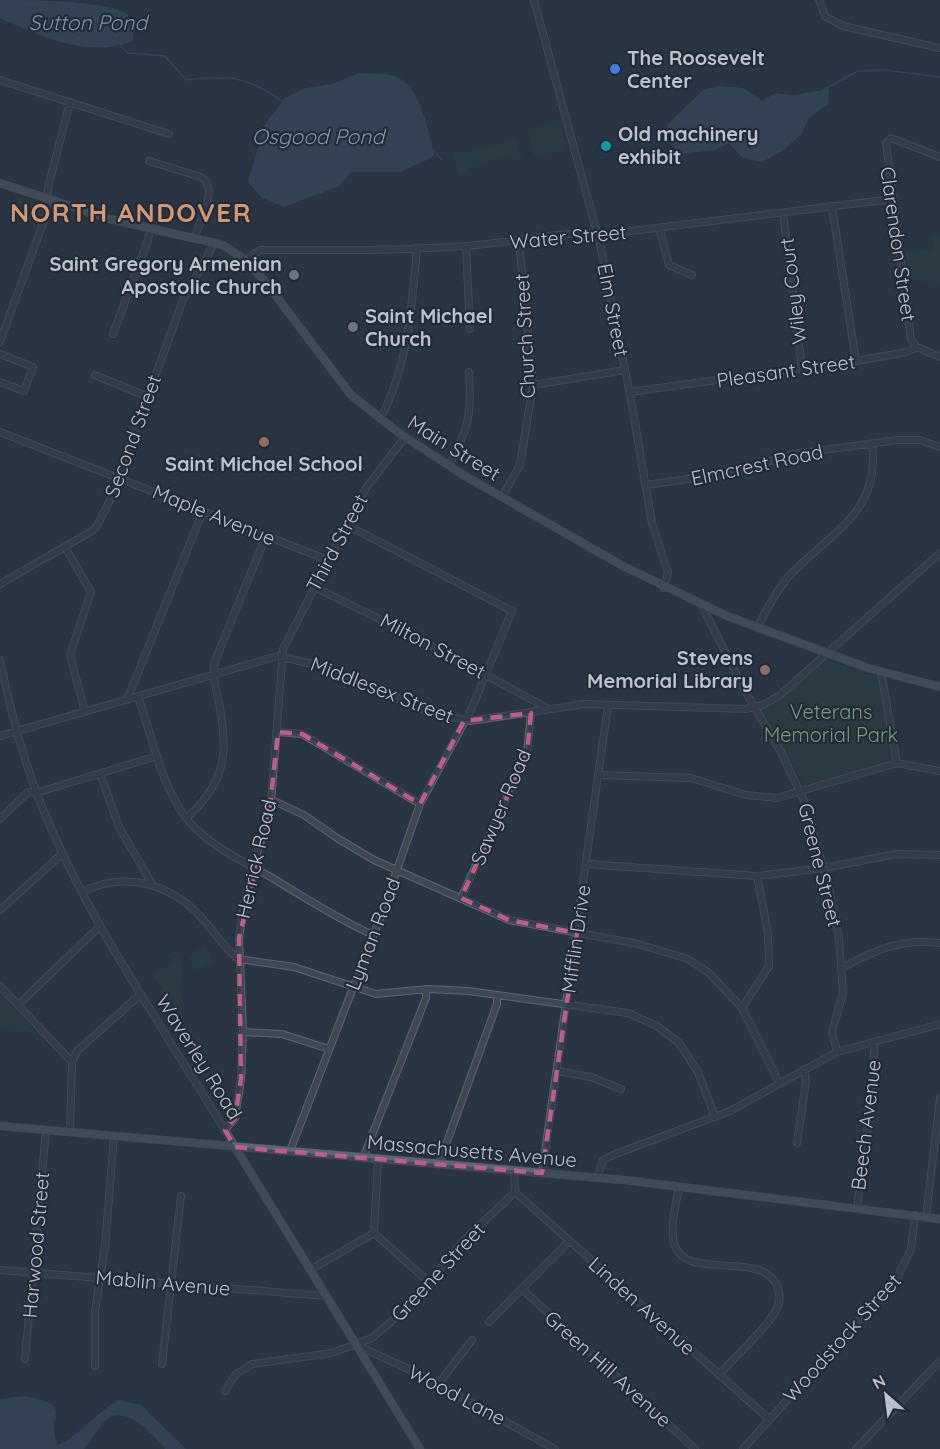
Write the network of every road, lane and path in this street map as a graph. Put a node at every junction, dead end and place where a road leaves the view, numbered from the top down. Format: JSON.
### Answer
{"nodes":[{"id":1,"x":534,"y":0,"type":"edge"},
{"id":2,"x":819,"y":0,"type":"edge"},
{"id":3,"x":940,"y":48,"type":"edge"},
{"id":4,"x":0,"y":80,"type":"edge"},
{"id":5,"x":70,"y":102,"type":"junction"},
{"id":6,"x":169,"y":134,"type":"dead end"},
{"id":7,"x":940,"y":157,"type":"edge"},
{"id":8,"x":149,"y":160,"type":"dead end"},
{"id":9,"x":0,"y":183,"type":"edge"},
{"id":10,"x":48,"y":197,"type":"junction"},
{"id":11,"x":892,"y":199,"type":"junction"},
{"id":12,"x":832,"y":207,"type":"junction"},
{"id":13,"x":783,"y":213,"type":"junction"},
{"id":14,"x":150,"y":228,"type":"junction"},
{"id":15,"x":659,"y":228,"type":"junction"},
{"id":16,"x":597,"y":233,"type":"junction"},
{"id":17,"x":195,"y":237,"type":"junction"},
{"id":18,"x":215,"y":242,"type":"junction"},
{"id":19,"x":519,"y":242,"type":"junction"},
{"id":20,"x":466,"y":246,"type":"junction"},
{"id":21,"x":417,"y":248,"type":"junction"},
{"id":22,"x":245,"y":260,"type":"junction"},
{"id":23,"x":692,"y":275,"type":"dead end"},
{"id":24,"x":470,"y":329,"type":"dead end"},
{"id":25,"x":113,"y":334,"type":"dead end"},
{"id":26,"x":0,"y":342,"type":"edge"},
{"id":27,"x":917,"y":347,"type":"junction"},
{"id":28,"x":0,"y":354,"type":"edge"},
{"id":29,"x":940,"y":357,"type":"edge"},
{"id":30,"x":856,"y":361,"type":"junction"},
{"id":31,"x":802,"y":369,"type":"junction"},
{"id":32,"x":625,"y":370,"type":"junction"},
{"id":33,"x":470,"y":372,"type":"dead end"},
{"id":34,"x":95,"y":375,"type":"dead end"},
{"id":35,"x":0,"y":382,"type":"edge"},
{"id":36,"x":533,"y":385,"type":"junction"},
{"id":37,"x":630,"y":392,"type":"junction"},
{"id":38,"x":148,"y":397,"type":"junction"},
{"id":39,"x":380,"y":419,"type":"junction"},
{"id":40,"x":0,"y":432,"type":"edge"},
{"id":41,"x":405,"y":437,"type":"junction"},
{"id":42,"x":872,"y":444,"type":"junction"},
{"id":43,"x":940,"y":447,"type":"edge"},
{"id":44,"x":449,"y":465,"type":"junction"},
{"id":45,"x":118,"y":477,"type":"junction"},
{"id":46,"x":645,"y":485,"type":"junction"},
{"id":47,"x":502,"y":497,"type":"junction"},
{"id":48,"x":203,"y":511,"type":"junction"},
{"id":49,"x":347,"y":525,"type":"junction"},
{"id":50,"x":266,"y":536,"type":"junction"},
{"id":51,"x":65,"y":547,"type":"junction"},
{"id":52,"x":940,"y":553,"type":"edge"},
{"id":53,"x":328,"y":560,"type":"junction"},
{"id":54,"x":0,"y":584,"type":"edge"},
{"id":55,"x":314,"y":587,"type":"junction"},
{"id":56,"x":664,"y":588,"type":"junction"},
{"id":57,"x":701,"y":604,"type":"junction"},
{"id":58,"x":757,"y":628,"type":"junction"},
{"id":59,"x":826,"y":653,"type":"junction"},
{"id":60,"x":282,"y":657,"type":"junction"},
{"id":61,"x":0,"y":660,"type":"edge"},
{"id":62,"x":881,"y":672,"type":"junction"},
{"id":63,"x":486,"y":674,"type":"junction"},
{"id":64,"x":213,"y":675,"type":"junction"},
{"id":65,"x":940,"y":687,"type":"edge"},
{"id":66,"x":138,"y":697,"type":"junction"},
{"id":67,"x":127,"y":700,"type":"junction"},
{"id":68,"x":608,"y":705,"type":"junction"},
{"id":69,"x":754,"y":707,"type":"junction"},
{"id":70,"x":549,"y":710,"type":"junction"},
{"id":71,"x":85,"y":712,"type":"junction"},
{"id":72,"x":531,"y":713,"type":"junction"},
{"id":73,"x":464,"y":721,"type":"junction"},
{"id":74,"x":17,"y":732,"type":"junction"},
{"id":75,"x":278,"y":732,"type":"junction"},
{"id":76,"x":0,"y":736,"type":"edge"},
{"id":77,"x":157,"y":756,"type":"junction"},
{"id":78,"x":897,"y":763,"type":"junction"},
{"id":79,"x":940,"y":771,"type":"edge"},
{"id":80,"x":100,"y":773,"type":"junction"},
{"id":81,"x":599,"y":775,"type":"junction"},
{"id":82,"x":801,"y":791,"type":"junction"},
{"id":83,"x":36,"y":793,"type":"junction"},
{"id":84,"x":272,"y":800,"type":"junction"},
{"id":85,"x":420,"y":804,"type":"junction"},
{"id":86,"x":187,"y":818,"type":"junction"},
{"id":87,"x":0,"y":819,"type":"edge"},
{"id":88,"x":63,"y":853,"type":"junction"},
{"id":89,"x":940,"y":855,"type":"edge"},
{"id":90,"x":586,"y":864,"type":"junction"},
{"id":91,"x":254,"y":868,"type":"junction"},
{"id":92,"x":824,"y":868,"type":"junction"},
{"id":93,"x":398,"y":870,"type":"junction"},
{"id":94,"x":757,"y":876,"type":"junction"},
{"id":95,"x":152,"y":884,"type":"junction"},
{"id":96,"x":82,"y":892,"type":"junction"},
{"id":97,"x":461,"y":898,"type":"junction"},
{"id":98,"x":0,"y":910,"type":"edge"},
{"id":99,"x":100,"y":926,"type":"junction"},
{"id":100,"x":577,"y":933,"type":"junction"},
{"id":101,"x":373,"y":935,"type":"junction"},
{"id":102,"x":940,"y":942,"type":"edge"},
{"id":103,"x":238,"y":959,"type":"junction"},
{"id":104,"x":842,"y":968,"type":"junction"},
{"id":105,"x":0,"y":986,"type":"edge"},
{"id":106,"x":352,"y":987,"type":"junction"},
{"id":107,"x":426,"y":990,"type":"junction"},
{"id":108,"x":141,"y":994,"type":"junction"},
{"id":109,"x":497,"y":995,"type":"junction"},
{"id":110,"x":567,"y":1004,"type":"junction"},
{"id":111,"x":18,"y":1005,"type":"junction"},
{"id":112,"x":742,"y":1008,"type":"junction"},
{"id":113,"x":940,"y":1024,"type":"edge"},
{"id":114,"x":243,"y":1032,"type":"junction"},
{"id":115,"x":875,"y":1042,"type":"junction"},
{"id":116,"x":329,"y":1049,"type":"junction"},
{"id":117,"x":837,"y":1052,"type":"junction"},
{"id":118,"x":72,"y":1062,"type":"junction"},
{"id":119,"x":804,"y":1069,"type":"junction"},
{"id":120,"x":557,"y":1071,"type":"junction"},
{"id":121,"x":780,"y":1084,"type":"junction"},
{"id":122,"x":621,"y":1089,"type":"dead end"},
{"id":123,"x":940,"y":1098,"type":"edge"},
{"id":124,"x":716,"y":1118,"type":"junction"},
{"id":125,"x":0,"y":1126,"type":"edge"},
{"id":126,"x":46,"y":1130,"type":"junction"},
{"id":127,"x":225,"y":1130,"type":"junction"},
{"id":128,"x":69,"y":1131,"type":"junction"},
{"id":129,"x":114,"y":1136,"type":"junction"},
{"id":130,"x":797,"y":1143,"type":"dead end"},
{"id":131,"x":235,"y":1147,"type":"junction"},
{"id":132,"x":290,"y":1151,"type":"junction"},
{"id":133,"x":363,"y":1158,"type":"junction"},
{"id":134,"x":378,"y":1160,"type":"junction"},
{"id":135,"x":439,"y":1164,"type":"junction"},
{"id":136,"x":514,"y":1171,"type":"junction"},
{"id":137,"x":542,"y":1173,"type":"junction"},
{"id":138,"x":597,"y":1178,"type":"junction"},
{"id":139,"x":679,"y":1187,"type":"junction"},
{"id":140,"x":515,"y":1192,"type":"junction"},
{"id":141,"x":181,"y":1196,"type":"dead end"},
{"id":142,"x":857,"y":1209,"type":"junction"},
{"id":143,"x":915,"y":1215,"type":"junction"},
{"id":144,"x":926,"y":1217,"type":"junction"},
{"id":145,"x":940,"y":1219,"type":"edge"},
{"id":146,"x":374,"y":1233,"type":"junction"},
{"id":147,"x":568,"y":1241,"type":"junction"},
{"id":148,"x":0,"y":1270,"type":"edge"},
{"id":149,"x":310,"y":1270,"type":"junction"},
{"id":150,"x":34,"y":1271,"type":"junction"},
{"id":151,"x":100,"y":1277,"type":"junction"},
{"id":152,"x":171,"y":1283,"type":"junction"},
{"id":153,"x":430,"y":1283,"type":"junction"},
{"id":154,"x":522,"y":1289,"type":"junction"},
{"id":155,"x":326,"y":1296,"type":"junction"},
{"id":156,"x":489,"y":1322,"type":"dead end"},
{"id":157,"x":472,"y":1340,"type":"dead end"},
{"id":158,"x":356,"y":1346,"type":"junction"},
{"id":159,"x":25,"y":1359,"type":"dead end"},
{"id":160,"x":940,"y":1361,"type":"edge"},
{"id":161,"x":162,"y":1364,"type":"dead end"},
{"id":162,"x":95,"y":1366,"type":"dead end"},
{"id":163,"x":719,"y":1375,"type":"junction"},
{"id":164,"x":438,"y":1384,"type":"junction"},
{"id":165,"x":225,"y":1391,"type":"dead end"},
{"id":166,"x":769,"y":1419,"type":"junction"},
{"id":167,"x":420,"y":1449,"type":"edge"},
{"id":168,"x":555,"y":1449,"type":"edge"},
{"id":169,"x":695,"y":1449,"type":"edge"},
{"id":170,"x":743,"y":1449,"type":"edge"},
{"id":171,"x":856,"y":1449,"type":"edge"}],
"edges":[{"from":1,"to":16,"type":"street","name":"Elm Street"},
{"from":2,"to":3,"type":"street"},
{"from":4,"to":5,"type":"street"},
{"from":5,"to":6,"type":"street"},
{"from":5,"to":10,"type":"street"},
{"from":7,"to":11,"type":"street","name":"Clarendon Street"},
{"from":8,"to":17,"type":"street"},
{"from":9,"to":10,"type":"main road","name":"Main Street"},
{"from":10,"to":14,"type":"main road","name":"Main Street"},
{"from":10,"to":26,"type":"street"},
{"from":11,"to":12,"type":"street","name":"Water Street"},
{"from":11,"to":27,"type":"street","name":"Clarendon Street"},
{"from":12,"to":13,"type":"street","name":"Water Street"},
{"from":12,"to":30,"type":"street"},
{"from":13,"to":15,"type":"street","name":"Water Street"},
{"from":13,"to":31,"type":"street","name":"Wiley Court"},
{"from":14,"to":17,"type":"main road","name":"Main Street"},
{"from":14,"to":25,"type":"street"},
{"from":15,"to":16,"type":"street","name":"Water Street"},
{"from":15,"to":23,"type":"street"},
{"from":16,"to":19,"type":"street","name":"Water Street"},
{"from":16,"to":32,"type":"street","name":"Elm Street"},
{"from":17,"to":18,"type":"main road","name":"Main Street"},
{"from":18,"to":22,"type":"main road","name":"Main Street"},
{"from":18,"to":38,"type":"street","name":"Second Street"},
{"from":19,"to":20,"type":"street","name":"Water Street"},
{"from":19,"to":36,"type":"street","name":"Church Street"},
{"from":20,"to":21,"type":"street","name":"Water Street"},
{"from":20,"to":24,"type":"street"},
{"from":21,"to":22,"type":"street","name":"Water Street"},
{"from":21,"to":39,"type":"street"},
{"from":22,"to":39,"type":"main road","name":"Main Street"},
{"from":27,"to":29,"type":"street"},
{"from":27,"to":30,"type":"street","name":"Pleasant Street"},
{"from":28,"to":35,"type":"street"},
{"from":30,"to":31,"type":"street","name":"Pleasant Street"},
{"from":31,"to":37,"type":"street","name":"Pleasant Street"},
{"from":32,"to":36,"type":"street"},
{"from":32,"to":37,"type":"street","name":"Elm Street"},
{"from":33,"to":44,"type":"street"},
{"from":34,"to":38,"type":"street"},
{"from":36,"to":47,"type":"street","name":"Church Street"},
{"from":37,"to":46,"type":"street","name":"Elm Street"},
{"from":38,"to":45,"type":"street","name":"Second Street"},
{"from":39,"to":41,"type":"main road","name":"Main Street"},
{"from":40,"to":45,"type":"street","name":"Maple Avenue"},
{"from":41,"to":44,"type":"main road","name":"Main Street"},
{"from":41,"to":49,"type":"street","name":"Third Street"},
{"from":42,"to":43,"type":"street","name":"Elmcrest Road"},
{"from":42,"to":46,"type":"street","name":"Elmcrest Road"},
{"from":42,"to":58,"type":"street"},
{"from":44,"to":47,"type":"main road","name":"Main Street"},
{"from":45,"to":48,"type":"street","name":"Maple Avenue"},
{"from":45,"to":51,"type":"street","name":"Second Street"},
{"from":46,"to":56,"type":"street","name":"Elm Street"},
{"from":47,"to":56,"type":"main road","name":"Main Street"},
{"from":48,"to":50,"type":"street","name":"Maple Avenue"},
{"from":48,"to":67,"type":"street"},
{"from":49,"to":53,"type":"street","name":"Third Street"},
{"from":49,"to":63,"type":"street","name":"Lyman Road"},
{"from":50,"to":53,"type":"street","name":"Maple Avenue"},
{"from":50,"to":64,"type":"street"},
{"from":51,"to":54,"type":"street","name":"Second Street"},
{"from":51,"to":71,"type":"street"},
{"from":52,"to":59,"type":"street","name":"Middlesex Street"},
{"from":53,"to":55,"type":"street","name":"Third Street"},
{"from":55,"to":60,"type":"street","name":"Third Street"},
{"from":55,"to":63,"type":"street","name":"Milton Street"},
{"from":56,"to":57,"type":"main road","name":"Main Street"},
{"from":57,"to":58,"type":"main road","name":"Main Street"},
{"from":57,"to":69,"type":"street","name":"Greene Street"},
{"from":58,"to":59,"type":"main road","name":"Main Street"},
{"from":59,"to":62,"type":"main road","name":"Main Street"},
{"from":59,"to":69,"type":"street","name":"Middlesex Street"},
{"from":60,"to":64,"type":"street","name":"Middlesex Street"},
{"from":60,"to":73,"type":"street","name":"Middlesex Street"},
{"from":60,"to":75,"type":"street","name":"Herrick Road"},
{"from":61,"to":74,"type":"street","name":"Waverley Road"},
{"from":62,"to":65,"type":"main road","name":"Main Street"},
{"from":62,"to":78,"type":"street"},
{"from":63,"to":70,"type":"street","name":"Milton Street"},
{"from":63,"to":73,"type":"street","name":"Lyman Road"},
{"from":64,"to":66,"type":"street","name":"Middlesex Street"},
{"from":64,"to":86,"type":"street"},
{"from":66,"to":67,"type":"street","name":"Middlesex Street"},
{"from":66,"to":77,"type":"street"},
{"from":67,"to":71,"type":"street","name":"Middlesex Street"},
{"from":68,"to":69,"type":"street","name":"Middlesex Street"},
{"from":68,"to":70,"type":"street","name":"Middlesex Street"},
{"from":68,"to":81,"type":"street","name":"Mifflin Drive"},
{"from":69,"to":82,"type":"street","name":"Greene Street"},
{"from":70,"to":72,"type":"street","name":"Middlesex Street"},
{"from":71,"to":74,"type":"street","name":"Middlesex Street"},
{"from":72,"to":73,"type":"street","name":"Middlesex Street"},
{"from":72,"to":97,"type":"street","name":"Sawyer Road"},
{"from":73,"to":85,"type":"street","name":"Lyman Road"},
{"from":74,"to":76,"type":"street","name":"Middlesex Street"},
{"from":74,"to":83,"type":"street","name":"Waverley Road"},
{"from":75,"to":84,"type":"street","name":"Herrick Road"},
{"from":75,"to":85,"type":"street"},
{"from":77,"to":80,"type":"street"},
{"from":77,"to":86,"type":"street"},
{"from":78,"to":79,"type":"street"},
{"from":78,"to":82,"type":"street"},
{"from":80,"to":83,"type":"street"},
{"from":80,"to":95,"type":"street"},
{"from":81,"to":82,"type":"street"},
{"from":81,"to":90,"type":"street","name":"Mifflin Drive"},
{"from":82,"to":92,"type":"street","name":"Greene Street"},
{"from":83,"to":87,"type":"street"},
{"from":83,"to":88,"type":"street","name":"Waverley Road"},
{"from":84,"to":91,"type":"street","name":"Herrick Road"},
{"from":84,"to":93,"type":"street"},
{"from":85,"to":93,"type":"street","name":"Lyman Road"},
{"from":86,"to":91,"type":"street"},
{"from":88,"to":96,"type":"street","name":"Waverley Road"},
{"from":88,"to":98,"type":"street"},
{"from":89,"to":92,"type":"street"},
{"from":90,"to":94,"type":"street"},
{"from":90,"to":100,"type":"street","name":"Mifflin Drive"},
{"from":91,"to":101,"type":"street"},
{"from":91,"to":103,"type":"street","name":"Herrick Road"},
{"from":92,"to":94,"type":"street"},
{"from":92,"to":104,"type":"street","name":"Greene Street"},
{"from":93,"to":97,"type":"street"},
{"from":93,"to":101,"type":"street","name":"Lyman Road"},
{"from":94,"to":112,"type":"street"},
{"from":95,"to":96,"type":"street"},
{"from":95,"to":103,"type":"street"},
{"from":96,"to":99,"type":"street","name":"Waverley Road"},
{"from":97,"to":100,"type":"street"},
{"from":99,"to":108,"type":"street","name":"Waverley Road"},
{"from":99,"to":111,"type":"street"},
{"from":100,"to":110,"type":"street","name":"Mifflin Drive"},
{"from":100,"to":112,"type":"street"},
{"from":101,"to":106,"type":"street","name":"Lyman Road"},
{"from":102,"to":104,"type":"street"},
{"from":103,"to":106,"type":"street"},
{"from":103,"to":114,"type":"street","name":"Herrick Road"},
{"from":104,"to":117,"type":"street","name":"Greene Street"},
{"from":105,"to":111,"type":"street"},
{"from":106,"to":107,"type":"street"},
{"from":106,"to":116,"type":"street","name":"Lyman Road"},
{"from":107,"to":109,"type":"street"},
{"from":107,"to":133,"type":"street"},
{"from":108,"to":118,"type":"street"},
{"from":108,"to":127,"type":"street","name":"Waverley Road"},
{"from":109,"to":110,"type":"street"},
{"from":109,"to":135,"type":"street"},
{"from":110,"to":120,"type":"street","name":"Mifflin Drive"},
{"from":110,"to":124,"type":"street"},
{"from":111,"to":118,"type":"street"},
{"from":112,"to":121,"type":"street"},
{"from":113,"to":115,"type":"street"},
{"from":114,"to":116,"type":"street"},
{"from":114,"to":127,"type":"street","name":"Herrick Road"},
{"from":115,"to":117,"type":"street"},
{"from":115,"to":142,"type":"street","name":"Beech Avenue"},
{"from":116,"to":132,"type":"street","name":"Lyman Road"},
{"from":117,"to":119,"type":"street"},
{"from":118,"to":128,"type":"street"},
{"from":119,"to":121,"type":"street"},
{"from":119,"to":130,"type":"street"},
{"from":120,"to":122,"type":"street"},
{"from":120,"to":137,"type":"street","name":"Mifflin Drive"},
{"from":121,"to":124,"type":"street"},
{"from":123,"to":144,"type":"street"},
{"from":124,"to":138,"type":"street"},
{"from":125,"to":126,"type":"main road","name":"Massachusetts Avenue"},
{"from":126,"to":128,"type":"main road","name":"Massachusetts Avenue"},
{"from":126,"to":150,"type":"street","name":"Harwood Street"},
{"from":127,"to":131,"type":"street","name":"Waverley Road"},
{"from":128,"to":129,"type":"main road","name":"Massachusetts Avenue"},
{"from":129,"to":131,"type":"main road","name":"Massachusetts Avenue"},
{"from":129,"to":151,"type":"street"},
{"from":131,"to":132,"type":"main road","name":"Massachusetts Avenue"},
{"from":131,"to":149,"type":"main road","name":"Waverley Road"},
{"from":132,"to":133,"type":"main road","name":"Massachusetts Avenue"},
{"from":133,"to":134,"type":"main road","name":"Massachusetts Avenue"},
{"from":134,"to":135,"type":"main road","name":"Massachusetts Avenue"},
{"from":134,"to":146,"type":"street"},
{"from":135,"to":136,"type":"main road","name":"Massachusetts Avenue"},
{"from":136,"to":137,"type":"main road","name":"Massachusetts Avenue"},
{"from":136,"to":140,"type":"street"},
{"from":137,"to":138,"type":"main road","name":"Massachusetts Avenue"},
{"from":138,"to":139,"type":"main road","name":"Massachusetts Avenue"},
{"from":139,"to":142,"type":"main road","name":"Massachusetts Avenue"},
{"from":139,"to":163,"type":"street"},
{"from":140,"to":147,"type":"street","name":"Linden Avenue"},
{"from":140,"to":153,"type":"street","name":"Greene Street"},
{"from":141,"to":152,"type":"street"},
{"from":142,"to":143,"type":"main road","name":"Massachusetts Avenue"},
{"from":143,"to":144,"type":"main road","name":"Massachusetts Avenue"},
{"from":143,"to":166,"type":"street","name":"Woodstock Street"},
{"from":144,"to":145,"type":"main road","name":"Massachusetts Avenue"},
{"from":146,"to":149,"type":"street"},
{"from":146,"to":153,"type":"street"},
{"from":147,"to":154,"type":"street"},
{"from":147,"to":163,"type":"street","name":"Linden Avenue"},
{"from":148,"to":150,"type":"street","name":"Mablin Avenue"},
{"from":149,"to":155,"type":"main road","name":"Waverley Road"},
{"from":150,"to":151,"type":"street","name":"Mablin Avenue"},
{"from":150,"to":159,"type":"street","name":"Harwood Street"},
{"from":151,"to":152,"type":"street","name":"Mablin Avenue"},
{"from":151,"to":162,"type":"street"},
{"from":152,"to":155,"type":"street","name":"Mablin Avenue"},
{"from":152,"to":161,"type":"street"},
{"from":153,"to":158,"type":"street","name":"Greene Street"},
{"from":154,"to":156,"type":"street"},
{"from":154,"to":169,"type":"street","name":"Green Hill Avenue"},
{"from":155,"to":158,"type":"main road","name":"Waverley Road"},
{"from":157,"to":164,"type":"street"},
{"from":158,"to":164,"type":"street","name":"Wood Lane"},
{"from":158,"to":165,"type":"street","name":"Greene Street"},
{"from":158,"to":167,"type":"main road","name":"Waverley Road"},
{"from":160,"to":171,"type":"street"},
{"from":163,"to":166,"type":"street","name":"Linden Avenue"},
{"from":164,"to":168,"type":"street","name":"Wood Lane"},
{"from":166,"to":170,"type":"street","name":"Woodstock Street"}]}
